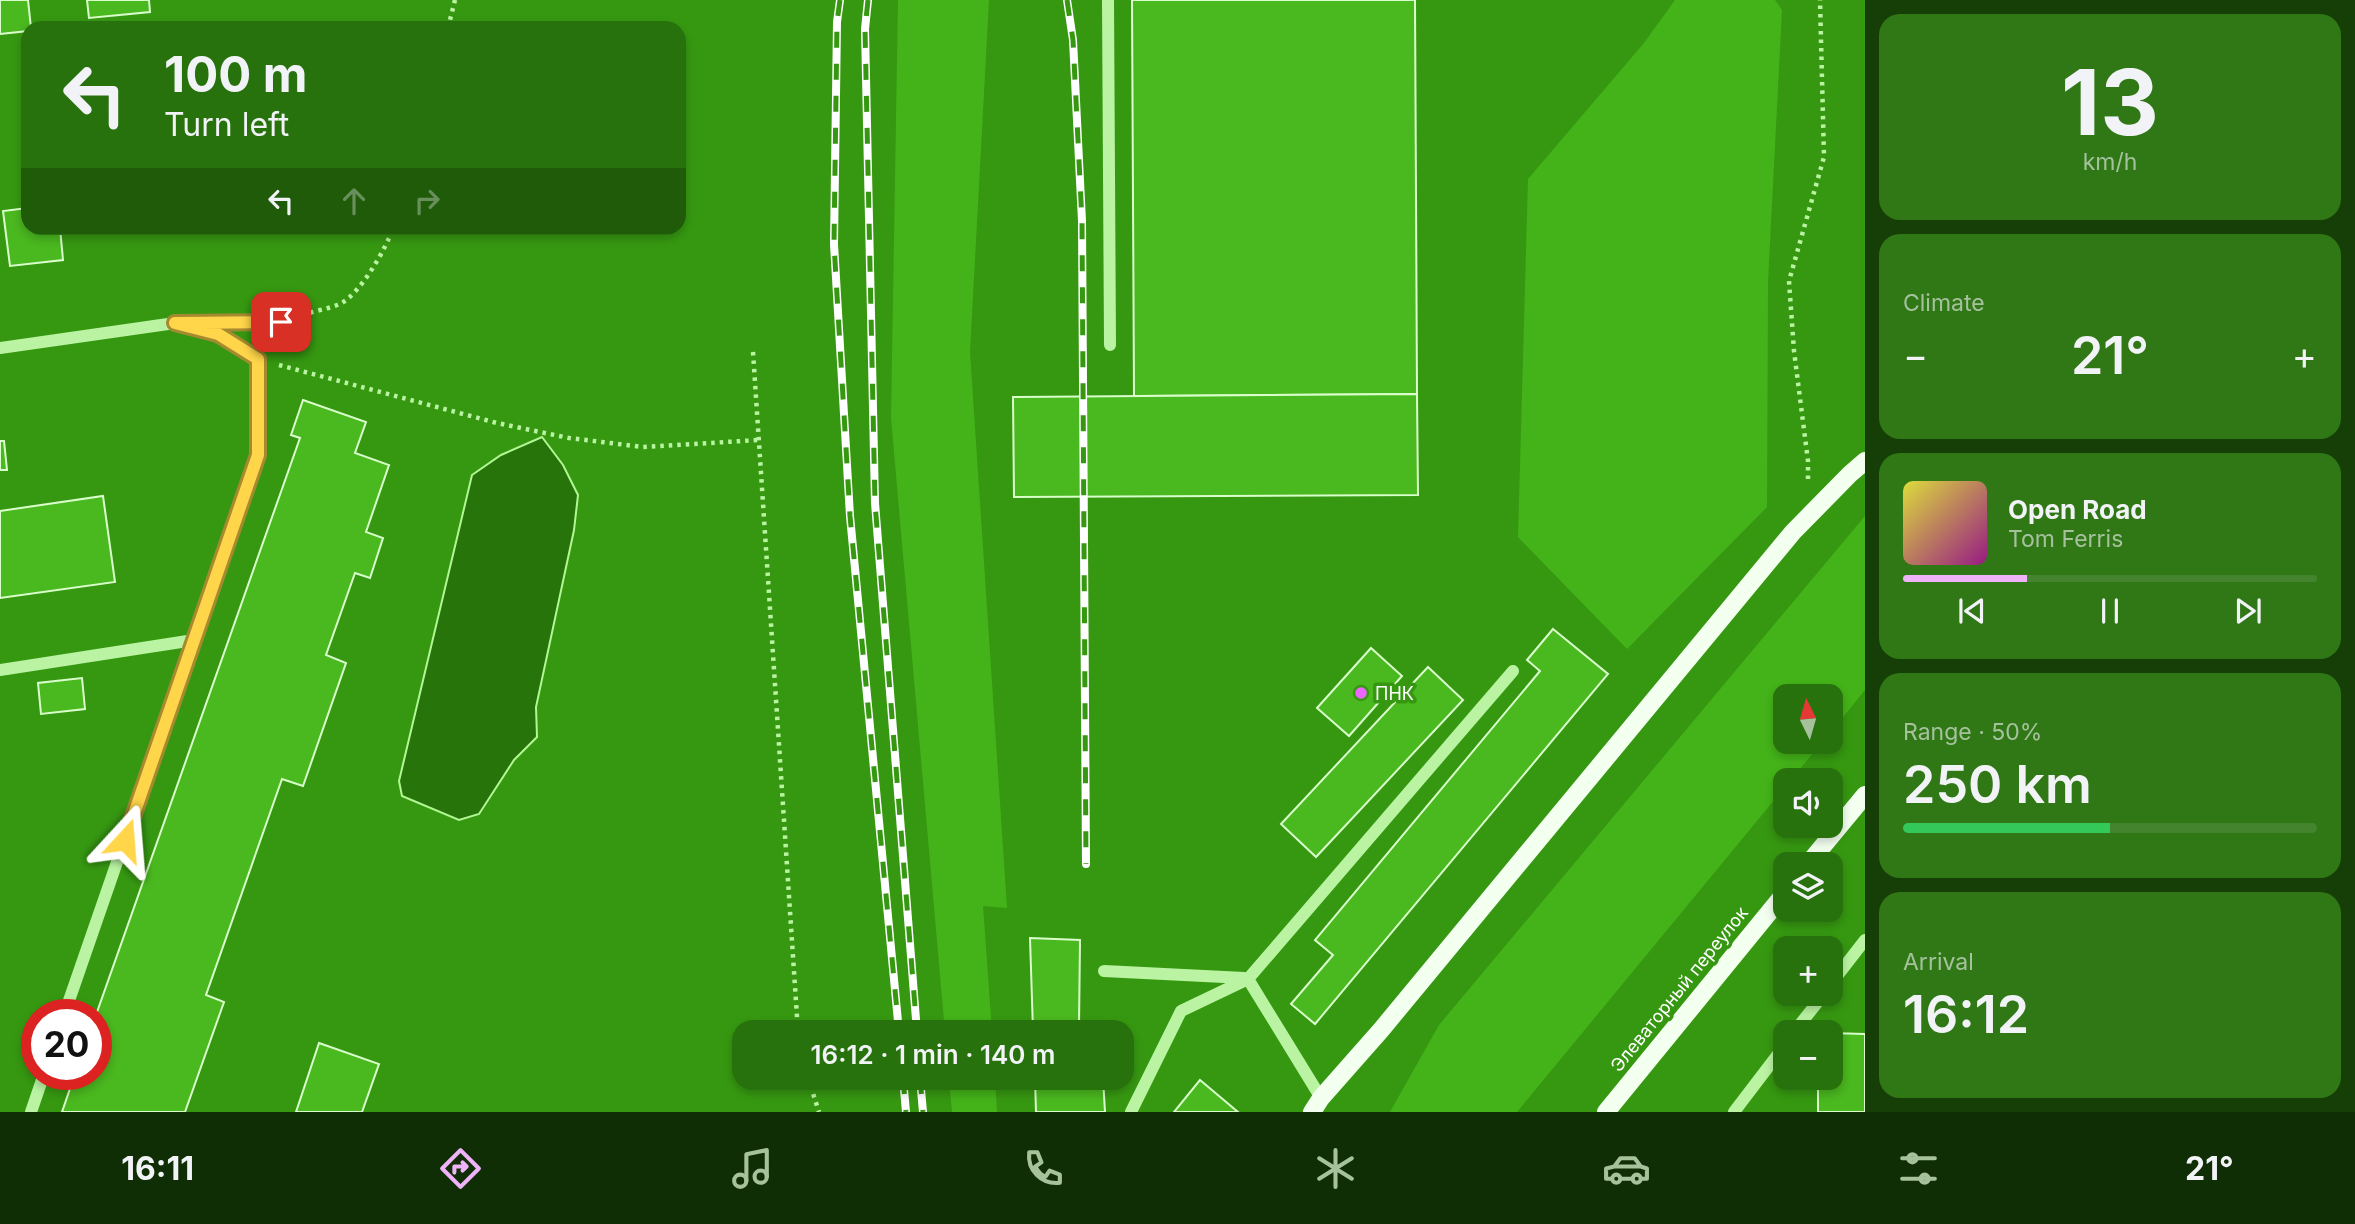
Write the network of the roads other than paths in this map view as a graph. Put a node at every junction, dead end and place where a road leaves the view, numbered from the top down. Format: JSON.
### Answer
{"nodes":[{"id":1,"x":1108,"y":0,"type":"edge"},
{"id":2,"x":281,"y":322,"type":"road end"},
{"id":3,"x":175,"y":323,"type":"junction"},
{"id":4,"x":1110,"y":345,"type":"dead end"},
{"id":5,"x":0,"y":348,"type":"edge"},
{"id":6,"x":1865,"y":461,"type":"edge"},
{"id":7,"x":194,"y":640,"type":"junction"},
{"id":8,"x":0,"y":670,"type":"edge"},
{"id":9,"x":1513,"y":671,"type":"dead end"},
{"id":10,"x":1865,"y":794,"type":"edge"},
{"id":11,"x":1818,"y":852,"type":"edge"},
{"id":12,"x":1773,"y":908,"type":"edge"},
{"id":13,"x":1865,"y":940,"type":"edge"},
{"id":14,"x":1843,"y":968,"type":"edge"},
{"id":15,"x":1104,"y":971,"type":"dead end"},
{"id":16,"x":1248,"y":979,"type":"junction"},
{"id":17,"x":70,"y":999,"type":"edge"},
{"id":18,"x":1815,"y":1006,"type":"edge"},
{"id":19,"x":1803,"y":1020,"type":"edge"},
{"id":20,"x":1773,"y":1061,"type":"edge"},
{"id":21,"x":39,"y":1090,"type":"edge"},
{"id":22,"x":1317,"y":1105,"type":"edge"},
{"id":23,"x":31,"y":1112,"type":"edge"},
{"id":24,"x":1131,"y":1112,"type":"edge"},
{"id":25,"x":1606,"y":1112,"type":"edge"},
{"id":26,"x":1734,"y":1112,"type":"edge"}],
"edges":[{"from":1,"to":4,"type":"street"},
{"from":2,"to":3,"type":"street"},
{"from":3,"to":5,"type":"street"},
{"from":3,"to":7,"type":"street"},
{"from":6,"to":22,"type":"main road"},
{"from":7,"to":8,"type":"street"},
{"from":7,"to":17,"type":"street"},
{"from":9,"to":16,"type":"street"},
{"from":10,"to":11,"type":"main road"},
{"from":12,"to":25,"type":"main road","name":"Элеваторный переулок"},
{"from":13,"to":14,"type":"street"},
{"from":15,"to":16,"type":"street"},
{"from":16,"to":22,"type":"street"},
{"from":16,"to":24,"type":"street"},
{"from":18,"to":19,"type":"street"},
{"from":20,"to":26,"type":"street"},
{"from":21,"to":23,"type":"street"}]}
